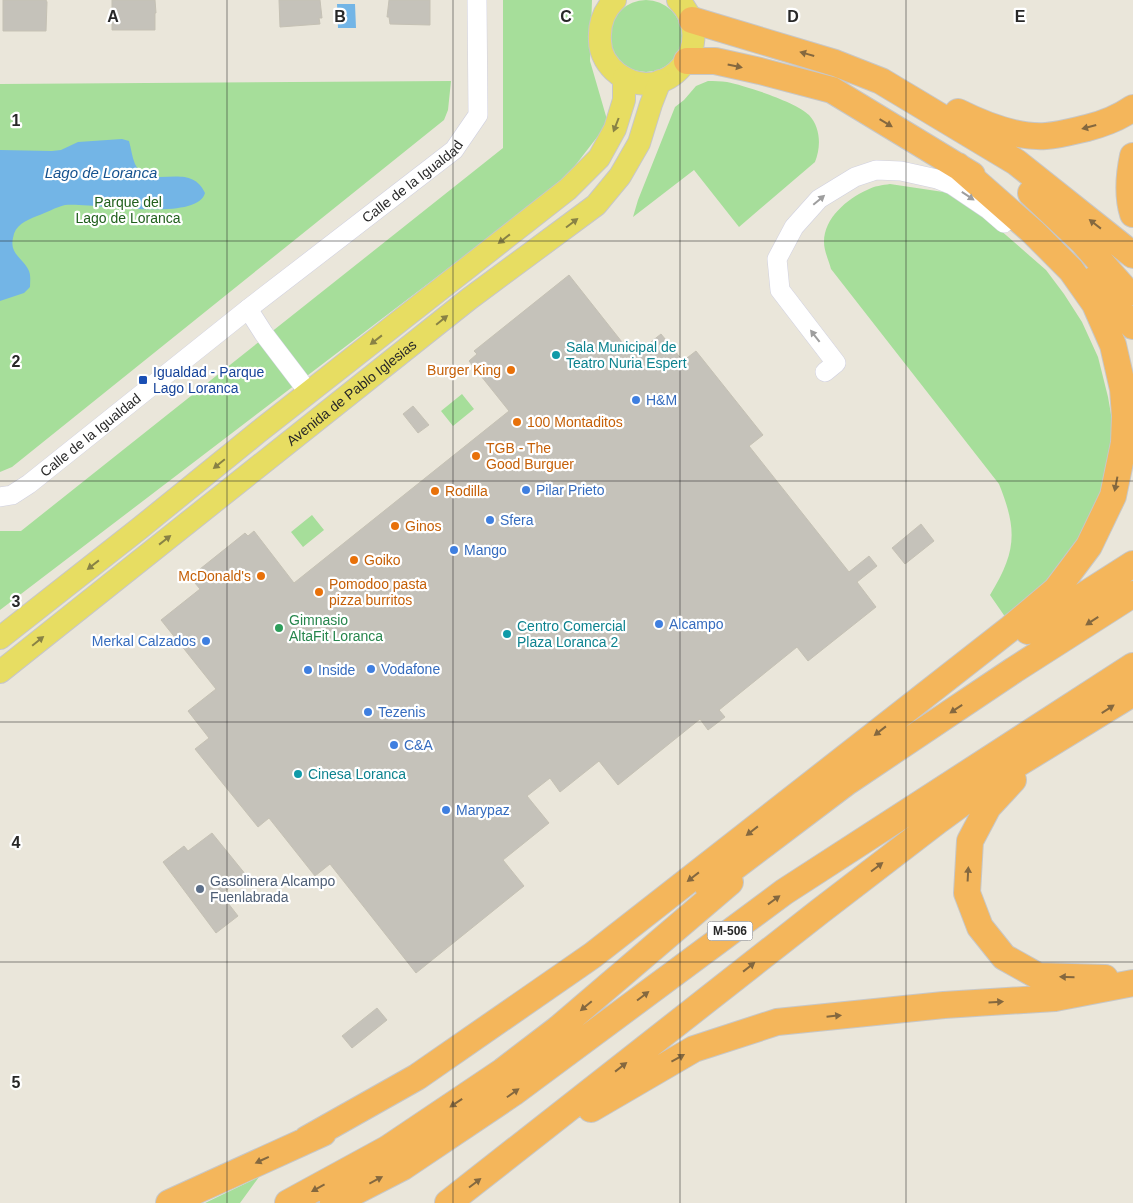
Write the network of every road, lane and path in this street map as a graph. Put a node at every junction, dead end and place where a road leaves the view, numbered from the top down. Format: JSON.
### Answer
{"nodes":[{"id":1,"x":477,"y":0,"type":"edge"},
{"id":2,"x":613,"y":1,"type":"edge"},
{"id":3,"x":684,"y":6,"type":"edge"},
{"id":4,"x":687,"y":61,"type":"junction"},
{"id":5,"x":835,"y":62,"type":"junction"},
{"id":6,"x":624,"y":78,"type":"junction"},
{"id":7,"x":660,"y":81,"type":"junction"},
{"id":8,"x":881,"y":81,"type":"junction"},
{"id":9,"x":1133,"y":108,"type":"edge"},
{"id":10,"x":1133,"y":156,"type":"edge"},
{"id":11,"x":958,"y":166,"type":"junction"},
{"id":12,"x":1133,"y":214,"type":"edge"},
{"id":13,"x":1133,"y":255,"type":"edge"},
{"id":14,"x":1133,"y":299,"type":"edge"},
{"id":15,"x":248,"y":309,"type":"junction"},
{"id":16,"x":1133,"y":326,"type":"edge"},
{"id":17,"x":825,"y":372,"type":"dead end"},
{"id":18,"x":309,"y":393,"type":"junction"},
{"id":19,"x":1124,"y":442,"type":"junction"},
{"id":20,"x":0,"y":497,"type":"edge"},
{"id":21,"x":1133,"y":564,"type":"edge"},
{"id":22,"x":1133,"y":594,"type":"edge"},
{"id":23,"x":0,"y":638,"type":"edge"},
{"id":24,"x":1133,"y":666,"type":"edge"},
{"id":25,"x":0,"y":672,"type":"edge"},
{"id":26,"x":1133,"y":693,"type":"edge"},
{"id":27,"x":918,"y":700,"type":"junction"},
{"id":28,"x":1082,"y":726,"type":"junction"},
{"id":29,"x":808,"y":813,"type":"junction"},
{"id":30,"x":1133,"y":976,"type":"edge"},
{"id":31,"x":1133,"y":983,"type":"edge"},
{"id":32,"x":307,"y":1139,"type":"junction"},
{"id":33,"x":501,"y":1163,"type":"junction"},
{"id":34,"x":168,"y":1203,"type":"edge"},
{"id":35,"x":288,"y":1203,"type":"edge"},
{"id":36,"x":333,"y":1203,"type":"edge"},
{"id":37,"x":448,"y":1203,"type":"edge"}],
"edges":[{"from":1,"to":15,"type":"street","name":"Calle de la Igualdad"},
{"from":2,"to":6,"type":"main road"},
{"from":3,"to":4,"type":"main road"},
{"from":5,"to":3,"type":"highway","one_way":true},
{"from":4,"to":7,"type":"main road"},
{"from":4,"to":11,"type":"highway","one_way":true},
{"from":5,"to":8,"type":"highway"},
{"from":5,"to":14,"type":"highway"},
{"from":6,"to":7,"type":"main road"},
{"from":6,"to":18,"type":"main road","name":"Avenida de Pablo Iglesias","one_way":true},
{"from":25,"to":7,"type":"main road","name":"Avenida de Pablo Iglesias","one_way":true},
{"from":9,"to":8,"type":"highway","one_way":true},
{"from":13,"to":8,"type":"highway","one_way":true},
{"from":10,"to":12,"type":"highway"},
{"from":11,"to":16,"type":"highway"},
{"from":11,"to":19,"type":"highway"},
{"from":15,"to":18,"type":"street"},
{"from":15,"to":20,"type":"street","name":"Calle de la Igualdad"},
{"from":17,"to":19,"type":"street","one_way":true},
{"from":18,"to":23,"type":"main road","name":"Avenida de Pablo Iglesias","one_way":true},
{"from":19,"to":27,"type":"highway","one_way":true},
{"from":21,"to":27,"type":"highway"},
{"from":22,"to":29,"type":"highway","number":"M-506","one_way":true},
{"from":36,"to":24,"type":"highway","number":"M-506","one_way":true},
{"from":28,"to":26,"type":"highway","one_way":true},
{"from":27,"to":32,"type":"highway","one_way":true},
{"from":30,"to":28,"type":"highway","one_way":true},
{"from":33,"to":28,"type":"highway","one_way":true},
{"from":29,"to":32,"type":"highway"},
{"from":29,"to":35,"type":"highway","number":"M-506","one_way":true},
{"from":33,"to":31,"type":"highway","one_way":true},
{"from":32,"to":34,"type":"highway","one_way":true},
{"from":37,"to":33,"type":"highway","one_way":true}]}
